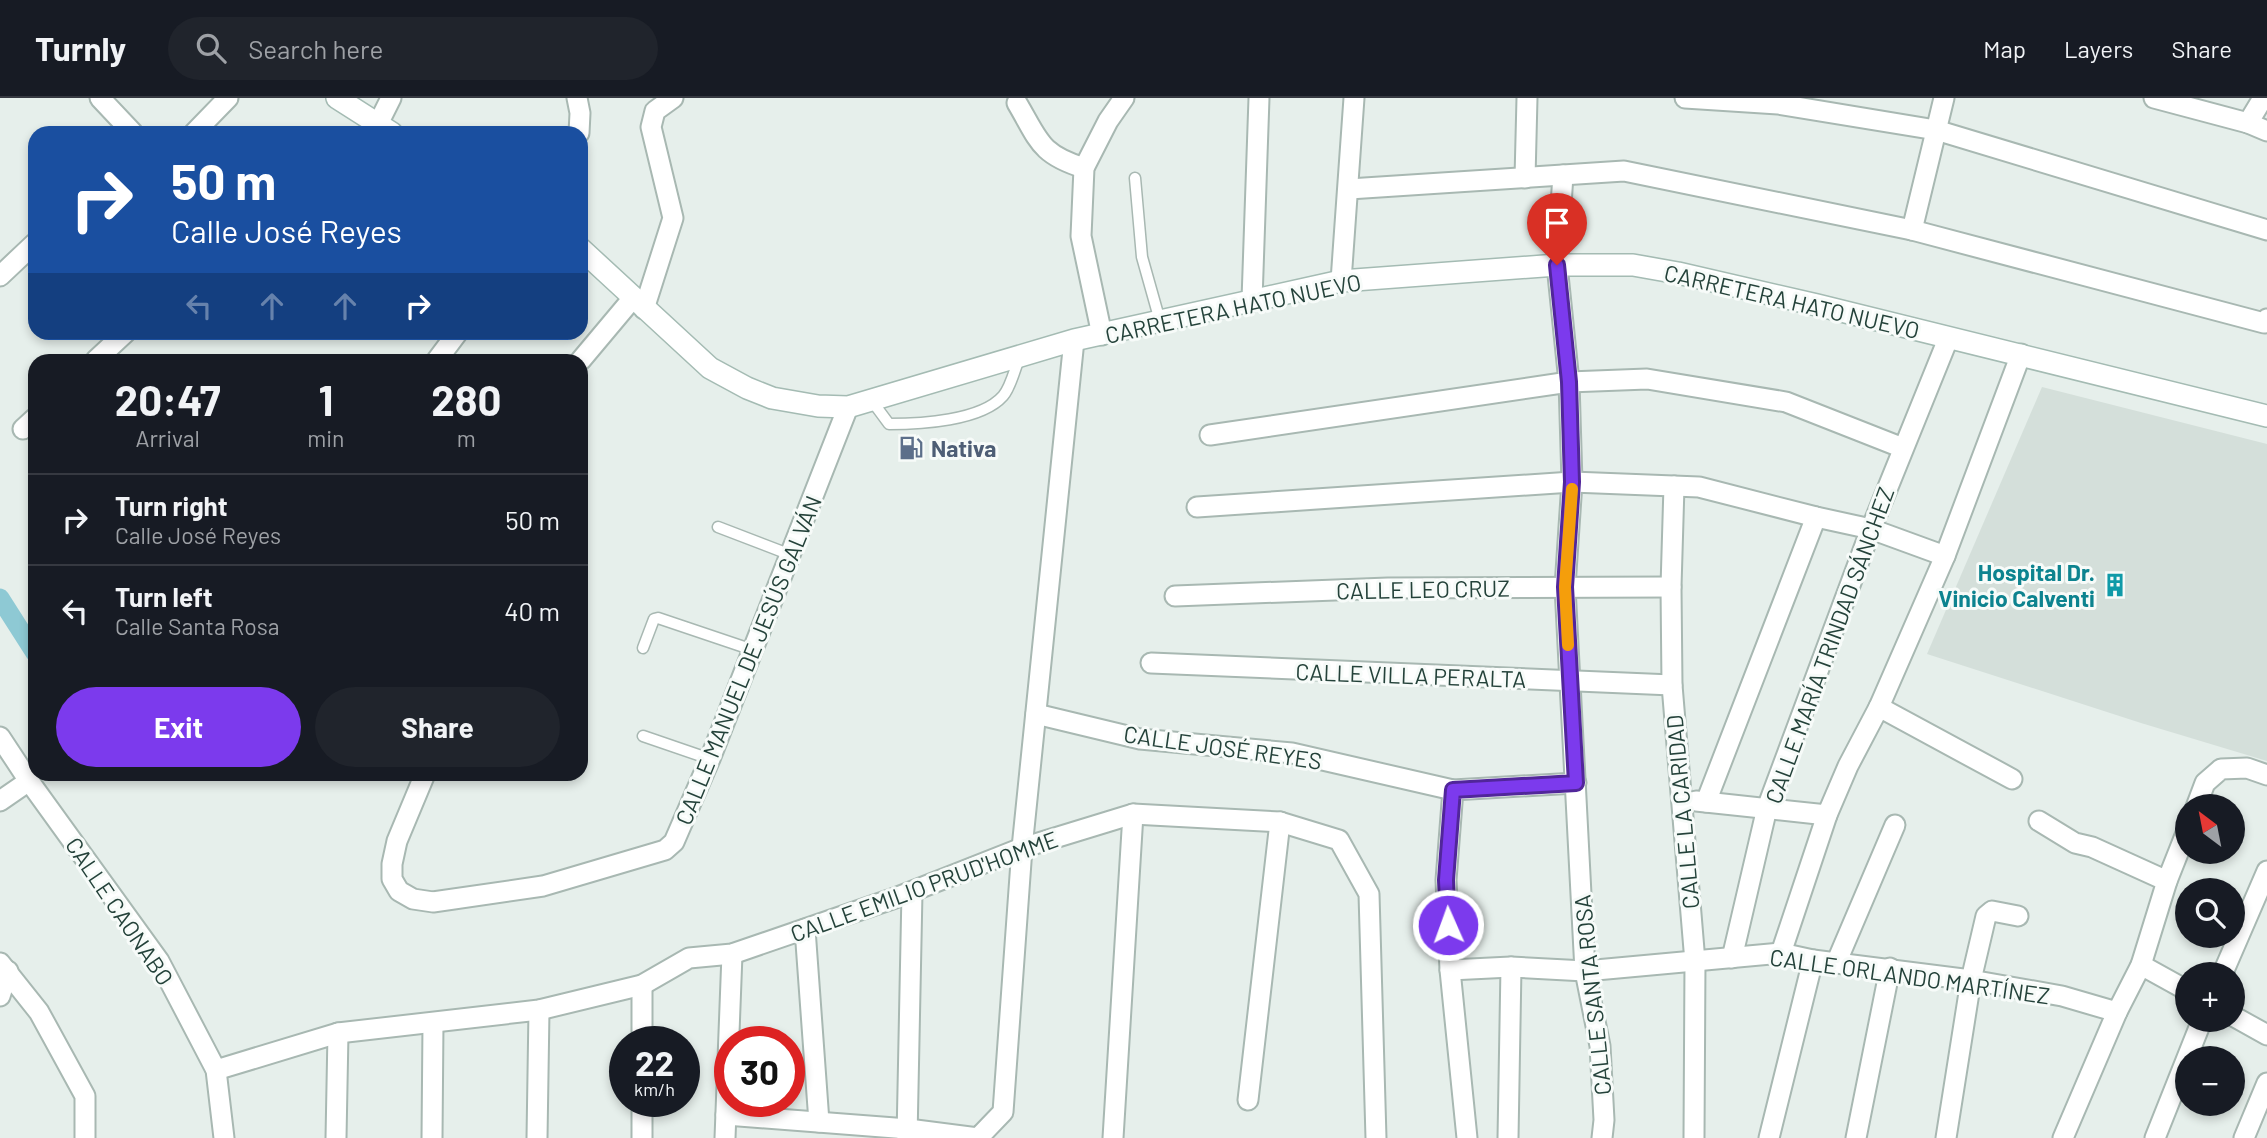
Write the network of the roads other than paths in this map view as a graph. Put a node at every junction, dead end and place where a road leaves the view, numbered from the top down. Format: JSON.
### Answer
{"nodes":[{"id":1,"x":100,"y":98,"type":"edge"},
{"id":2,"x":228,"y":98,"type":"edge"},
{"id":3,"x":337,"y":98,"type":"edge"},
{"id":4,"x":391,"y":98,"type":"edge"},
{"id":5,"x":577,"y":98,"type":"edge"},
{"id":6,"x":673,"y":98,"type":"edge"},
{"id":7,"x":1124,"y":98,"type":"edge"},
{"id":8,"x":1259,"y":98,"type":"edge"},
{"id":9,"x":1354,"y":98,"type":"edge"},
{"id":10,"x":1527,"y":98,"type":"edge"},
{"id":11,"x":1685,"y":98,"type":"edge"},
{"id":12,"x":1944,"y":98,"type":"edge"},
{"id":13,"x":2154,"y":98,"type":"edge"},
{"id":14,"x":2263,"y":98,"type":"edge"},
{"id":15,"x":1017,"y":103,"type":"dead end"},
{"id":16,"x":2248,"y":123,"type":"junction"},
{"id":17,"x":126,"y":126,"type":"edge"},
{"id":18,"x":201,"y":126,"type":"edge"},
{"id":19,"x":380,"y":126,"type":"edge"},
{"id":20,"x":386,"y":126,"type":"edge"},
{"id":21,"x":579,"y":126,"type":"edge"},
{"id":22,"x":1936,"y":130,"type":"junction"},
{"id":23,"x":2267,"y":131,"type":"edge"},
{"id":24,"x":1084,"y":168,"type":"junction"},
{"id":25,"x":1563,"y":175,"type":"junction"},
{"id":26,"x":1135,"y":178,"type":"dead end"},
{"id":27,"x":1525,"y":178,"type":"junction"},
{"id":28,"x":1349,"y":189,"type":"junction"},
{"id":29,"x":1912,"y":230,"type":"junction"},
{"id":30,"x":2267,"y":230,"type":"edge"},
{"id":31,"x":28,"y":249,"type":"edge"},
{"id":32,"x":588,"y":256,"type":"edge"},
{"id":33,"x":1557,"y":265,"type":"junction"},
{"id":34,"x":0,"y":275,"type":"edge"},
{"id":35,"x":1341,"y":281,"type":"junction"},
{"id":36,"x":1252,"y":300,"type":"junction"},
{"id":37,"x":639,"y":303,"type":"junction"},
{"id":38,"x":2267,"y":319,"type":"edge"},
{"id":39,"x":1160,"y":322,"type":"junction"},
{"id":40,"x":1102,"y":335,"type":"junction"},
{"id":41,"x":1948,"y":339,"type":"junction"},
{"id":42,"x":117,"y":340,"type":"edge"},
{"id":43,"x":1074,"y":340,"type":"junction"},
{"id":44,"x":102,"y":354,"type":"edge"},
{"id":45,"x":586,"y":354,"type":"edge"},
{"id":46,"x":2021,"y":354,"type":"junction"},
{"id":47,"x":1021,"y":355,"type":"junction"},
{"id":48,"x":1569,"y":382,"type":"junction"},
{"id":49,"x":872,"y":401,"type":"junction"},
{"id":50,"x":848,"y":407,"type":"junction"},
{"id":51,"x":2267,"y":416,"type":"edge"},
{"id":52,"x":1210,"y":435,"type":"dead end"},
{"id":53,"x":1903,"y":448,"type":"junction"},
{"id":54,"x":1572,"y":482,"type":"junction"},
{"id":55,"x":1674,"y":486,"type":"junction"},
{"id":56,"x":1197,"y":508,"type":"dead end"},
{"id":57,"x":1816,"y":517,"type":"junction"},
{"id":58,"x":718,"y":527,"type":"dead end"},
{"id":59,"x":1871,"y":529,"type":"junction"},
{"id":60,"x":791,"y":555,"type":"junction"},
{"id":61,"x":1945,"y":556,"type":"junction"},
{"id":62,"x":1565,"y":587,"type":"junction"},
{"id":63,"x":1671,"y":587,"type":"junction"},
{"id":64,"x":1175,"y":596,"type":"dead end"},
{"id":65,"x":643,"y":649,"type":"dead end"},
{"id":66,"x":753,"y":650,"type":"junction"},
{"id":67,"x":1151,"y":663,"type":"dead end"},
{"id":68,"x":1569,"y":681,"type":"junction"},
{"id":69,"x":1672,"y":685,"type":"junction"},
{"id":70,"x":1879,"y":707,"type":"junction"},
{"id":71,"x":1036,"y":714,"type":"junction"},
{"id":72,"x":643,"y":736,"type":"dead end"},
{"id":73,"x":0,"y":737,"type":"edge"},
{"id":74,"x":710,"y":760,"type":"junction"},
{"id":75,"x":2267,"y":775,"type":"edge"},
{"id":76,"x":28,"y":779,"type":"edge"},
{"id":77,"x":2012,"y":779,"type":"dead end"},
{"id":78,"x":28,"y":781,"type":"edge"},
{"id":79,"x":30,"y":781,"type":"edge"},
{"id":80,"x":422,"y":781,"type":"edge"},
{"id":81,"x":1576,"y":783,"type":"junction"},
{"id":82,"x":1453,"y":790,"type":"junction"},
{"id":83,"x":2201,"y":794,"type":"edge"},
{"id":84,"x":1682,"y":799,"type":"junction"},
{"id":85,"x":0,"y":801,"type":"edge"},
{"id":86,"x":1706,"y":802,"type":"junction"},
{"id":87,"x":1767,"y":808,"type":"junction"},
{"id":88,"x":1133,"y":814,"type":"junction"},
{"id":89,"x":1827,"y":816,"type":"junction"},
{"id":90,"x":2039,"y":821,"type":"dead end"},
{"id":91,"x":1280,"y":822,"type":"junction"},
{"id":92,"x":1895,"y":825,"type":"dead end"},
{"id":93,"x":1022,"y":848,"type":"junction"},
{"id":94,"x":2175,"y":859,"type":"edge"},
{"id":95,"x":2267,"y":871,"type":"edge"},
{"id":96,"x":2166,"y":881,"type":"junction"},
{"id":97,"x":912,"y":892,"type":"junction"},
{"id":98,"x":2018,"y":916,"type":"dead end"},
{"id":99,"x":805,"y":929,"type":"junction"},
{"id":100,"x":1781,"y":953,"type":"junction"},
{"id":101,"x":732,"y":954,"type":"junction"},
{"id":102,"x":1732,"y":958,"type":"junction"},
{"id":103,"x":1813,"y":960,"type":"junction"},
{"id":104,"x":1837,"y":961,"type":"junction"},
{"id":105,"x":1695,"y":962,"type":"junction"},
{"id":106,"x":2228,"y":962,"type":"edge"},
{"id":107,"x":2141,"y":965,"type":"junction"},
{"id":108,"x":4,"y":967,"type":"edge"},
{"id":109,"x":1511,"y":967,"type":"junction"},
{"id":110,"x":1890,"y":968,"type":"junction"},
{"id":111,"x":1450,"y":970,"type":"junction"},
{"id":112,"x":1585,"y":971,"type":"junction"},
{"id":113,"x":1971,"y":980,"type":"junction"},
{"id":114,"x":2175,"y":984,"type":"edge"},
{"id":115,"x":642,"y":985,"type":"junction"},
{"id":116,"x":0,"y":996,"type":"edge"},
{"id":117,"x":539,"y":1010,"type":"junction"},
{"id":118,"x":2117,"y":1012,"type":"junction"},
{"id":119,"x":433,"y":1023,"type":"junction"},
{"id":120,"x":2245,"y":1023,"type":"edge"},
{"id":121,"x":642,"y":1026,"type":"edge"},
{"id":122,"x":729,"y":1026,"type":"edge"},
{"id":123,"x":2197,"y":1032,"type":"edge"},
{"id":124,"x":338,"y":1033,"type":"junction"},
{"id":125,"x":2267,"y":1035,"type":"edge"},
{"id":126,"x":216,"y":1070,"type":"junction"},
{"id":127,"x":2267,"y":1083,"type":"edge"},
{"id":128,"x":1248,"y":1100,"type":"dead end"},
{"id":129,"x":642,"y":1117,"type":"edge"},
{"id":130,"x":726,"y":1117,"type":"edge"},
{"id":131,"x":753,"y":1117,"type":"edge"},
{"id":132,"x":819,"y":1122,"type":"junction"},
{"id":133,"x":907,"y":1133,"type":"edge"},
{"id":134,"x":85,"y":1138,"type":"edge"},
{"id":135,"x":224,"y":1138,"type":"edge"},
{"id":136,"x":336,"y":1138,"type":"edge"},
{"id":137,"x":432,"y":1138,"type":"edge"},
{"id":138,"x":537,"y":1138,"type":"edge"},
{"id":139,"x":642,"y":1138,"type":"edge"},
{"id":140,"x":725,"y":1138,"type":"edge"},
{"id":141,"x":1112,"y":1138,"type":"edge"},
{"id":142,"x":1376,"y":1138,"type":"edge"},
{"id":143,"x":1467,"y":1138,"type":"edge"},
{"id":144,"x":1508,"y":1138,"type":"edge"},
{"id":145,"x":1602,"y":1138,"type":"edge"},
{"id":146,"x":1694,"y":1138,"type":"edge"},
{"id":147,"x":1769,"y":1138,"type":"edge"},
{"id":148,"x":1856,"y":1138,"type":"edge"},
{"id":149,"x":1946,"y":1138,"type":"edge"},
{"id":150,"x":2063,"y":1138,"type":"edge"},
{"id":151,"x":2155,"y":1138,"type":"edge"},
{"id":152,"x":2244,"y":1138,"type":"edge"}],
"edges":[{"from":1,"to":17,"type":"street"},
{"from":2,"to":18,"type":"street"},
{"from":3,"to":19,"type":"main road"},
{"from":4,"to":20,"type":"street"},
{"from":5,"to":21,"type":"street"},
{"from":6,"to":37,"type":"street"},
{"from":7,"to":24,"type":"street"},
{"from":8,"to":36,"type":"street"},
{"from":9,"to":28,"type":"street"},
{"from":10,"to":27,"type":"street"},
{"from":11,"to":22,"type":"street"},
{"from":12,"to":22,"type":"street"},
{"from":13,"to":16,"type":"street"},
{"from":14,"to":16,"type":"street"},
{"from":15,"to":24,"type":"street"},
{"from":16,"to":23,"type":"street"},
{"from":22,"to":29,"type":"street"},
{"from":22,"to":30,"type":"street"},
{"from":24,"to":40,"type":"street"},
{"from":25,"to":27,"type":"street"},
{"from":25,"to":29,"type":"street"},
{"from":25,"to":33,"type":"street","name":"CALLE SANTA ROSA"},
{"from":26,"to":39,"type":"lane"},
{"from":27,"to":28,"type":"street"},
{"from":28,"to":35,"type":"street"},
{"from":29,"to":38,"type":"street"},
{"from":31,"to":34,"type":"street"},
{"from":32,"to":37,"type":"main road","name":"CARRETERA HATO NUEVO"},
{"from":33,"to":35,"type":"main road","name":"CARRETERA HATO NUEVO"},
{"from":33,"to":41,"type":"main road","name":"CARRETERA HATO NUEVO"},
{"from":33,"to":48,"type":"street","name":"CALLE SANTA ROSA"},
{"from":35,"to":36,"type":"main road","name":"CARRETERA HATO NUEVO"},
{"from":36,"to":39,"type":"main road","name":"CARRETERA HATO NUEVO"},
{"from":37,"to":45,"type":"street"},
{"from":37,"to":50,"type":"main road","name":"CARRETERA HATO NUEVO"},
{"from":39,"to":40,"type":"main road","name":"CARRETERA HATO NUEVO"},
{"from":40,"to":43,"type":"main road","name":"CARRETERA HATO NUEVO"},
{"from":41,"to":46,"type":"main road","name":"CARRETERA HATO NUEVO"},
{"from":41,"to":53,"type":"street","name":"CALLE MARÍA TRINDAD SÁNCHEZ"},
{"from":42,"to":44,"type":"street"},
{"from":43,"to":47,"type":"main road","name":"CARRETERA HATO NUEVO"},
{"from":43,"to":71,"type":"street"},
{"from":46,"to":51,"type":"main road","name":"CARRETERA HATO NUEVO"},
{"from":46,"to":61,"type":"street"},
{"from":47,"to":49,"type":"main road","name":"CARRETERA HATO NUEVO"},
{"from":47,"to":49,"type":"lane"},
{"from":48,"to":52,"type":"street"},
{"from":48,"to":53,"type":"street"},
{"from":48,"to":54,"type":"street","name":"CALLE SANTA ROSA"},
{"from":49,"to":50,"type":"main road","name":"CARRETERA HATO NUEVO"},
{"from":50,"to":60,"type":"street","name":"CALLE MANUEL DE JESÚS GALVÁN"},
{"from":53,"to":59,"type":"street","name":"CALLE MARÍA TRINDAD SÁNCHEZ"},
{"from":54,"to":55,"type":"street"},
{"from":54,"to":56,"type":"street"},
{"from":54,"to":62,"type":"street","name":"CALLE SANTA ROSA"},
{"from":55,"to":57,"type":"street"},
{"from":55,"to":63,"type":"street","name":"CALLE LA CARIDAD"},
{"from":57,"to":59,"type":"street"},
{"from":57,"to":86,"type":"street"},
{"from":58,"to":60,"type":"lane"},
{"from":59,"to":61,"type":"street"},
{"from":59,"to":87,"type":"street","name":"CALLE MARÍA TRINDAD SÁNCHEZ"},
{"from":60,"to":66,"type":"street","name":"CALLE MANUEL DE JESÚS GALVÁN"},
{"from":61,"to":70,"type":"street"},
{"from":62,"to":63,"type":"street","name":"CALLE LEO CRUZ"},
{"from":62,"to":64,"type":"street","name":"CALLE LEO CRUZ"},
{"from":62,"to":68,"type":"street","name":"CALLE SANTA ROSA"},
{"from":63,"to":69,"type":"street","name":"CALLE LA CARIDAD"},
{"from":65,"to":66,"type":"lane"},
{"from":66,"to":74,"type":"street","name":"CALLE MANUEL DE JESÚS GALVÁN"},
{"from":67,"to":68,"type":"street","name":"CALLE VILLA PERALTA"},
{"from":68,"to":69,"type":"street","name":"CALLE VILLA PERALTA"},
{"from":68,"to":81,"type":"street","name":"CALLE SANTA ROSA"},
{"from":69,"to":84,"type":"street","name":"CALLE LA CARIDAD"},
{"from":70,"to":77,"type":"street"},
{"from":70,"to":89,"type":"street"},
{"from":71,"to":82,"type":"street","name":"CALLE JOSÉ REYES"},
{"from":71,"to":93,"type":"street"},
{"from":72,"to":74,"type":"lane"},
{"from":73,"to":76,"type":"street","name":"CALLE CAONABO"},
{"from":74,"to":80,"type":"street","name":"CALLE MANUEL DE JESÚS GALVÁN"},
{"from":75,"to":83,"type":"street"},
{"from":78,"to":85,"type":"street"},
{"from":79,"to":126,"type":"street","name":"CALLE CAONABO"},
{"from":81,"to":82,"type":"street","name":"CALLE JOSÉ REYES"},
{"from":81,"to":112,"type":"street","name":"CALLE SANTA ROSA"},
{"from":82,"to":111,"type":"street"},
{"from":84,"to":86,"type":"street"},
{"from":84,"to":105,"type":"street","name":"CALLE LA CARIDAD"},
{"from":86,"to":87,"type":"street"},
{"from":87,"to":89,"type":"street"},
{"from":87,"to":102,"type":"street","name":"CALLE MARÍA TRINDAD SÁNCHEZ"},
{"from":88,"to":91,"type":"street","name":"CALLE EMILIO PRUD'HOMME"},
{"from":88,"to":93,"type":"street","name":"CALLE EMILIO PRUD'HOMME"},
{"from":88,"to":141,"type":"street"},
{"from":89,"to":100,"type":"street"},
{"from":90,"to":96,"type":"street"},
{"from":91,"to":128,"type":"street"},
{"from":91,"to":142,"type":"street","name":"CALLE EMILIO PRUD'HOMME"},
{"from":92,"to":104,"type":"street"},
{"from":93,"to":97,"type":"street","name":"CALLE EMILIO PRUD'HOMME"},
{"from":93,"to":133,"type":"street"},
{"from":94,"to":96,"type":"street"},
{"from":95,"to":106,"type":"street"},
{"from":96,"to":107,"type":"street"},
{"from":97,"to":99,"type":"street","name":"CALLE EMILIO PRUD'HOMME"},
{"from":97,"to":133,"type":"street"},
{"from":98,"to":113,"type":"street"},
{"from":99,"to":101,"type":"street","name":"CALLE EMILIO PRUD'HOMME"},
{"from":99,"to":132,"type":"street"},
{"from":100,"to":102,"type":"street","name":"CALLE ORLANDO MARTÍNEZ"},
{"from":100,"to":103,"type":"street","name":"CALLE ORLANDO MARTÍNEZ"},
{"from":101,"to":115,"type":"street","name":"CALLE EMILIO PRUD'HOMME"},
{"from":101,"to":122,"type":"street"},
{"from":102,"to":105,"type":"street","name":"CALLE ORLANDO MARTÍNEZ"},
{"from":103,"to":104,"type":"street","name":"CALLE ORLANDO MARTÍNEZ"},
{"from":103,"to":147,"type":"street"},
{"from":104,"to":110,"type":"street","name":"CALLE ORLANDO MARTÍNEZ"},
{"from":105,"to":112,"type":"street","name":"CALLE ORLANDO MARTÍNEZ"},
{"from":105,"to":146,"type":"street","name":"CALLE LA CARIDAD"},
{"from":107,"to":114,"type":"street"},
{"from":107,"to":118,"type":"street"},
{"from":108,"to":116,"type":"street"},
{"from":108,"to":134,"type":"street"},
{"from":109,"to":111,"type":"street","name":"CALLE ORLANDO MARTÍNEZ"},
{"from":109,"to":112,"type":"street","name":"CALLE ORLANDO MARTÍNEZ"},
{"from":109,"to":144,"type":"street"},
{"from":110,"to":113,"type":"street","name":"CALLE ORLANDO MARTÍNEZ"},
{"from":110,"to":148,"type":"street"},
{"from":111,"to":143,"type":"street"},
{"from":112,"to":145,"type":"street","name":"CALLE SANTA ROSA"},
{"from":113,"to":118,"type":"street","name":"CALLE ORLANDO MARTÍNEZ"},
{"from":113,"to":149,"type":"street"},
{"from":115,"to":117,"type":"street","name":"CALLE EMILIO PRUD'HOMME"},
{"from":115,"to":121,"type":"street"},
{"from":117,"to":119,"type":"street","name":"CALLE EMILIO PRUD'HOMME"},
{"from":117,"to":138,"type":"street"},
{"from":118,"to":150,"type":"street"},
{"from":119,"to":124,"type":"street","name":"CALLE EMILIO PRUD'HOMME"},
{"from":119,"to":137,"type":"street"},
{"from":120,"to":125,"type":"street"},
{"from":123,"to":151,"type":"street"},
{"from":124,"to":126,"type":"street","name":"CALLE EMILIO PRUD'HOMME"},
{"from":124,"to":136,"type":"street"},
{"from":126,"to":135,"type":"street","name":"CALLE CAONABO"},
{"from":127,"to":152,"type":"street"},
{"from":129,"to":139,"type":"street"},
{"from":130,"to":140,"type":"street"},
{"from":131,"to":132,"type":"street"},
{"from":132,"to":133,"type":"street"}]}
